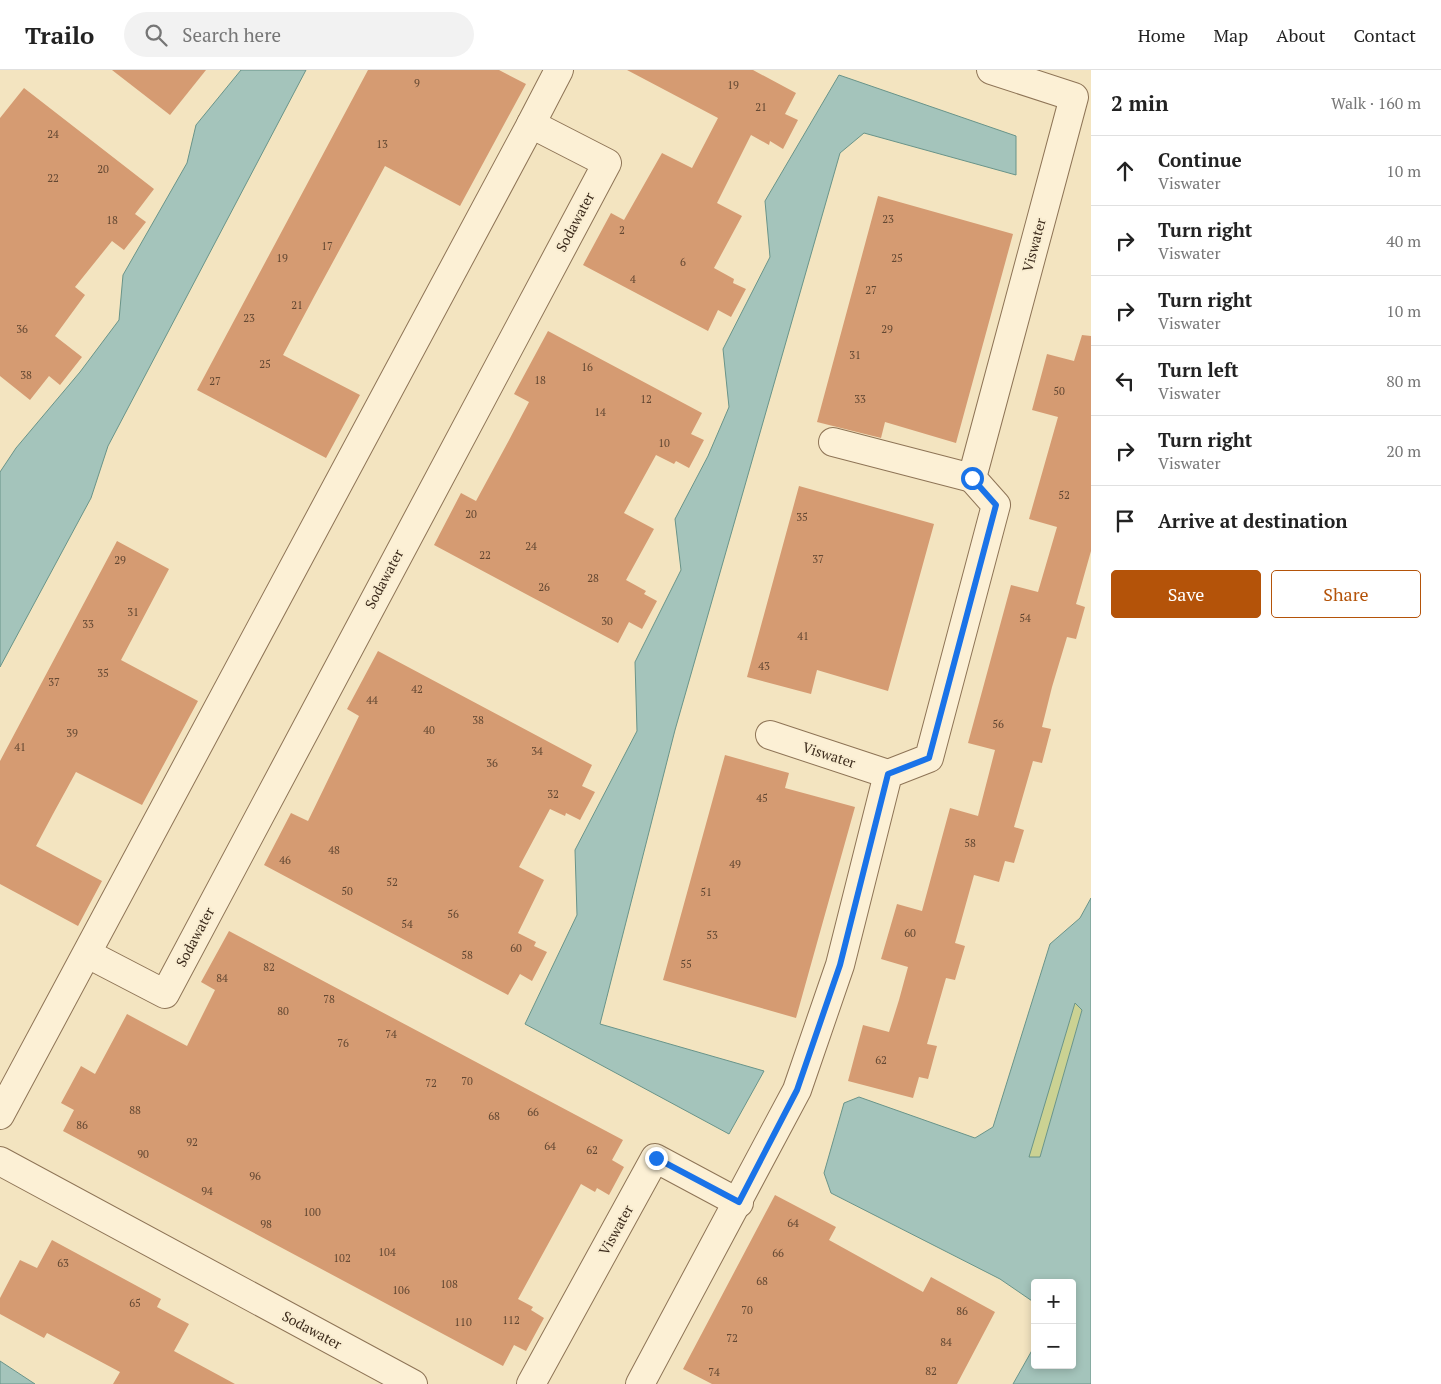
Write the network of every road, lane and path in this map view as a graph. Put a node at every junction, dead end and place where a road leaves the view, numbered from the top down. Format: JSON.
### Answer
{"nodes":[{"id":1,"x":559,"y":70,"type":"edge"},
{"id":2,"x":991,"y":70,"type":"edge"},
{"id":3,"x":531,"y":124,"type":"junction"},
{"id":4,"x":834,"y":442,"type":"dead end"},
{"id":5,"x":972,"y":478,"type":"junction"},
{"id":6,"x":770,"y":735,"type":"dead end"},
{"id":7,"x":888,"y":774,"type":"junction"},
{"id":8,"x":88,"y":954,"type":"junction"},
{"id":9,"x":0,"y":1115,"type":"edge"},
{"id":10,"x":0,"y":1161,"type":"edge"},
{"id":11,"x":739,"y":1202,"type":"junction"},
{"id":12,"x":413,"y":1384,"type":"edge"},
{"id":13,"x":531,"y":1384,"type":"edge"},
{"id":14,"x":640,"y":1384,"type":"edge"}],
"edges":[{"from":1,"to":3,"type":"street"},
{"from":2,"to":5,"type":"street","name":"Viswater"},
{"from":3,"to":8,"type":"street"},
{"from":3,"to":8,"type":"street","name":"Sodawater"},
{"from":4,"to":5,"type":"street"},
{"from":5,"to":7,"type":"street"},
{"from":6,"to":7,"type":"street","name":"Viswater"},
{"from":7,"to":11,"type":"street"},
{"from":8,"to":9,"type":"street"},
{"from":10,"to":12,"type":"street","name":"Sodawater"},
{"from":11,"to":13,"type":"street","name":"Viswater"},
{"from":11,"to":14,"type":"street"}]}
